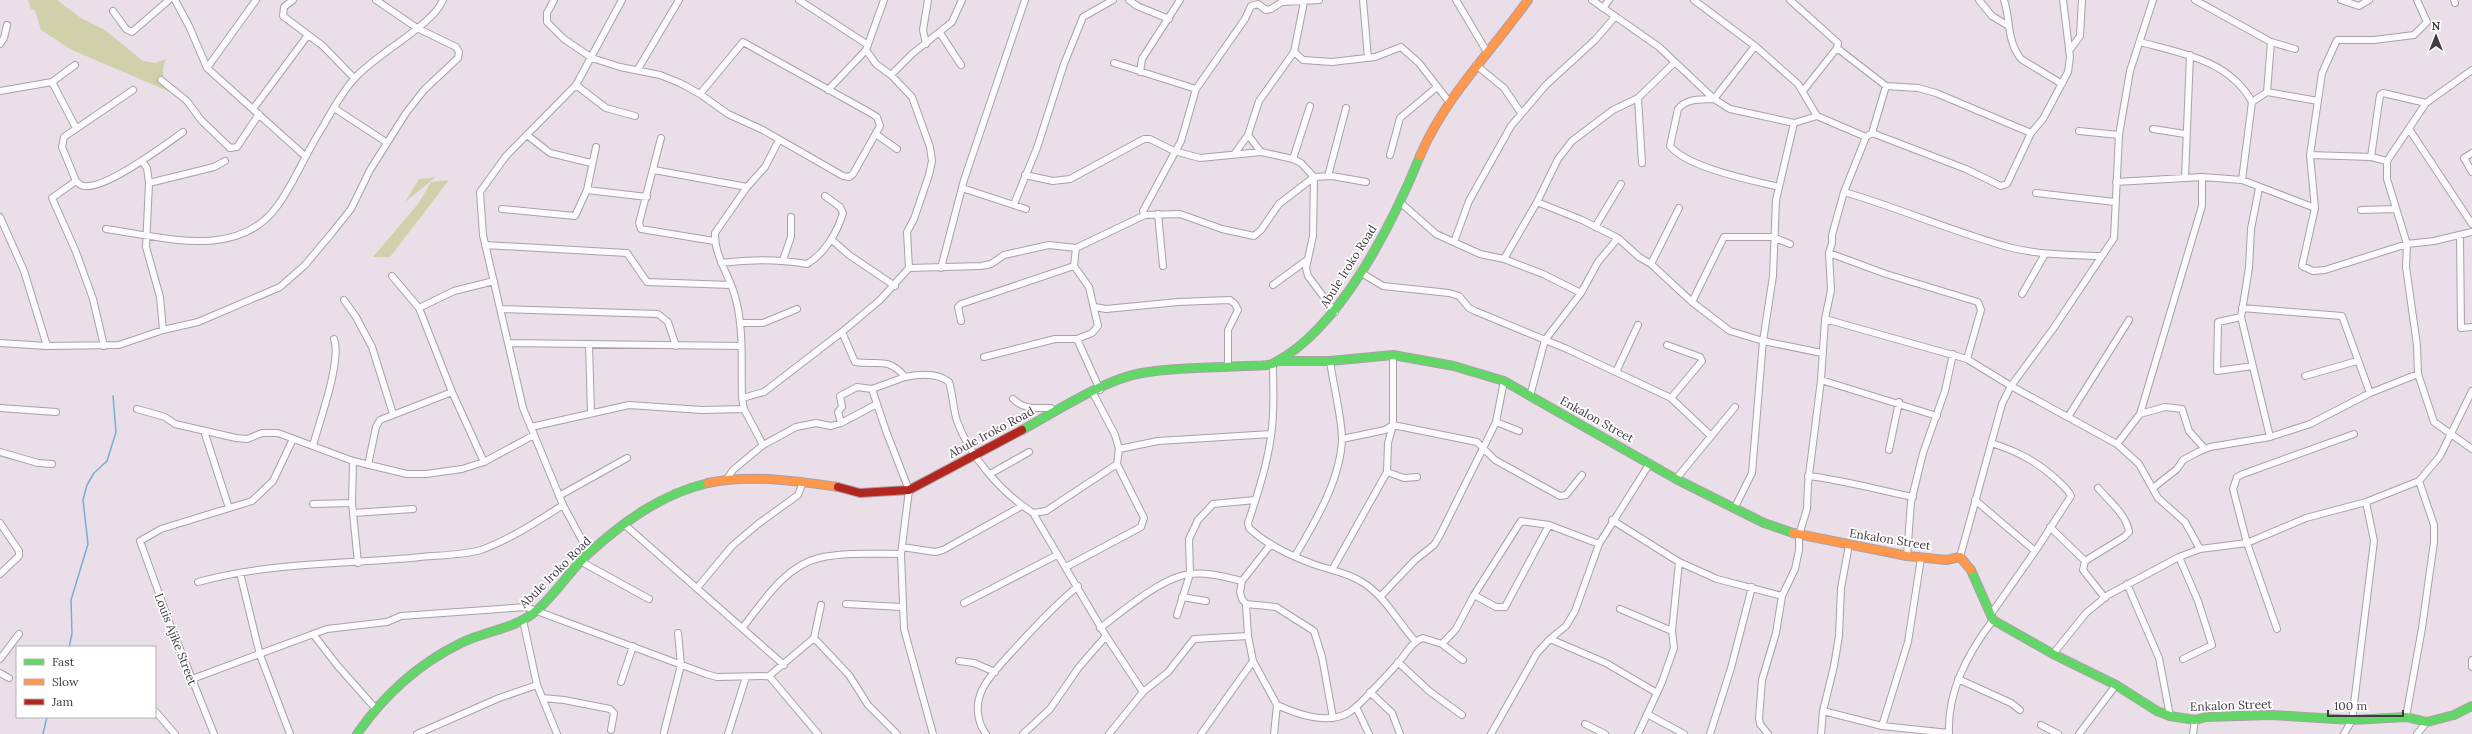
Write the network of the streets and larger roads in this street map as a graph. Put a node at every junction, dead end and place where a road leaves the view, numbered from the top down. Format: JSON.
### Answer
{"nodes":[{"id":1,"x":169,"y":0,"type":"edge"},
{"id":2,"x":175,"y":0,"type":"edge"},
{"id":3,"x":256,"y":0,"type":"edge"},
{"id":4,"x":293,"y":0,"type":"edge"},
{"id":5,"x":376,"y":0,"type":"edge"},
{"id":6,"x":443,"y":0,"type":"edge"},
{"id":7,"x":554,"y":0,"type":"edge"},
{"id":8,"x":622,"y":0,"type":"edge"},
{"id":9,"x":679,"y":0,"type":"edge"},
{"id":10,"x":799,"y":0,"type":"edge"},
{"id":11,"x":884,"y":0,"type":"edge"},
{"id":12,"x":928,"y":0,"type":"edge"},
{"id":13,"x":962,"y":0,"type":"edge"},
{"id":14,"x":1025,"y":0,"type":"edge"},
{"id":15,"x":1113,"y":0,"type":"edge"},
{"id":16,"x":1129,"y":0,"type":"edge"},
{"id":17,"x":1180,"y":0,"type":"edge"},
{"id":18,"x":1319,"y":0,"type":"edge"},
{"id":19,"x":1363,"y":0,"type":"edge"},
{"id":20,"x":1456,"y":0,"type":"edge"},
{"id":21,"x":1592,"y":0,"type":"edge"},
{"id":22,"x":1609,"y":0,"type":"edge"},
{"id":23,"x":1694,"y":0,"type":"edge"},
{"id":24,"x":1790,"y":0,"type":"edge"},
{"id":25,"x":1978,"y":0,"type":"edge"},
{"id":26,"x":2004,"y":0,"type":"edge"},
{"id":27,"x":2063,"y":0,"type":"edge"},
{"id":28,"x":2082,"y":0,"type":"edge"},
{"id":29,"x":2153,"y":0,"type":"edge"},
{"id":30,"x":2194,"y":0,"type":"edge"},
{"id":31,"x":2341,"y":0,"type":"edge"},
{"id":32,"x":2369,"y":0,"type":"edge"},
{"id":33,"x":2417,"y":0,"type":"edge"},
{"id":34,"x":1304,"y":2,"type":"junction"},
{"id":35,"x":1524,"y":2,"type":"edge"},
{"id":36,"x":1603,"y":8,"type":"junction"},
{"id":37,"x":113,"y":11,"type":"dead end"},
{"id":38,"x":1614,"y":18,"type":"junction"},
{"id":39,"x":1169,"y":19,"type":"junction"},
{"id":40,"x":7,"y":25,"type":"dead end"},
{"id":41,"x":2007,"y":26,"type":"junction"},
{"id":42,"x":417,"y":28,"type":"junction"},
{"id":43,"x":940,"y":33,"type":"junction"},
{"id":44,"x":308,"y":35,"type":"junction"},
{"id":45,"x":2140,"y":42,"type":"junction"},
{"id":46,"x":2271,"y":42,"type":"junction"},
{"id":47,"x":0,"y":44,"type":"edge"},
{"id":48,"x":926,"y":44,"type":"junction"},
{"id":49,"x":1755,"y":46,"type":"junction"},
{"id":50,"x":867,"y":48,"type":"junction"},
{"id":51,"x":1838,"y":48,"type":"junction"},
{"id":52,"x":2295,"y":49,"type":"dead end"},
{"id":53,"x":2069,"y":51,"type":"junction"},
{"id":54,"x":1294,"y":52,"type":"junction"},
{"id":55,"x":1487,"y":52,"type":"junction"},
{"id":56,"x":2190,"y":55,"type":"junction"},
{"id":57,"x":592,"y":58,"type":"junction"},
{"id":58,"x":1368,"y":58,"type":"junction"},
{"id":59,"x":1114,"y":63,"type":"dead end"},
{"id":60,"x":1674,"y":64,"type":"junction"},
{"id":61,"x":75,"y":65,"type":"dead end"},
{"id":62,"x":961,"y":65,"type":"dead end"},
{"id":63,"x":1476,"y":65,"type":"junction"},
{"id":64,"x":207,"y":68,"type":"junction"},
{"id":65,"x":638,"y":69,"type":"junction"},
{"id":66,"x":2472,"y":71,"type":"edge"},
{"id":67,"x":1140,"y":72,"type":"junction"},
{"id":68,"x":891,"y":75,"type":"junction"},
{"id":69,"x":354,"y":78,"type":"junction"},
{"id":70,"x":161,"y":80,"type":"dead end"},
{"id":71,"x":52,"y":82,"type":"junction"},
{"id":72,"x":2062,"y":84,"type":"junction"},
{"id":73,"x":576,"y":85,"type":"junction"},
{"id":74,"x":1886,"y":86,"type":"junction"},
{"id":75,"x":1437,"y":87,"type":"junction"},
{"id":76,"x":1196,"y":89,"type":"junction"},
{"id":77,"x":133,"y":90,"type":"dead end"},
{"id":78,"x":828,"y":90,"type":"junction"},
{"id":79,"x":0,"y":91,"type":"edge"},
{"id":80,"x":1803,"y":91,"type":"junction"},
{"id":81,"x":2267,"y":92,"type":"junction"},
{"id":82,"x":700,"y":94,"type":"junction"},
{"id":83,"x":1638,"y":98,"type":"junction"},
{"id":84,"x":1714,"y":99,"type":"junction"},
{"id":85,"x":2318,"y":100,"type":"junction"},
{"id":86,"x":2252,"y":102,"type":"junction"},
{"id":87,"x":1450,"y":103,"type":"junction"},
{"id":88,"x":2426,"y":103,"type":"junction"},
{"id":89,"x":1310,"y":106,"type":"dead end"},
{"id":90,"x":334,"y":108,"type":"junction"},
{"id":91,"x":1346,"y":108,"type":"dead end"},
{"id":92,"x":253,"y":109,"type":"junction"},
{"id":93,"x":1521,"y":113,"type":"junction"},
{"id":94,"x":259,"y":114,"type":"junction"},
{"id":95,"x":635,"y":116,"type":"dead end"},
{"id":96,"x":1817,"y":116,"type":"junction"},
{"id":97,"x":1794,"y":123,"type":"junction"},
{"id":98,"x":76,"y":128,"type":"junction"},
{"id":99,"x":2409,"y":129,"type":"junction"},
{"id":100,"x":2153,"y":130,"type":"dead end"},
{"id":101,"x":2079,"y":131,"type":"dead end"},
{"id":102,"x":183,"y":132,"type":"dead end"},
{"id":103,"x":2031,"y":133,"type":"junction"},
{"id":104,"x":2185,"y":134,"type":"junction"},
{"id":105,"x":527,"y":135,"type":"junction"},
{"id":106,"x":877,"y":135,"type":"junction"},
{"id":107,"x":1248,"y":135,"type":"junction"},
{"id":108,"x":1869,"y":135,"type":"junction"},
{"id":109,"x":2119,"y":135,"type":"junction"},
{"id":110,"x":661,"y":138,"type":"dead end"},
{"id":111,"x":779,"y":140,"type":"junction"},
{"id":112,"x":386,"y":142,"type":"junction"},
{"id":113,"x":596,"y":147,"type":"dead end"},
{"id":114,"x":897,"y":149,"type":"dead end"},
{"id":115,"x":1174,"y":152,"type":"junction"},
{"id":116,"x":1261,"y":152,"type":"junction"},
{"id":117,"x":1236,"y":153,"type":"junction"},
{"id":118,"x":2472,"y":153,"type":"edge"},
{"id":119,"x":1390,"y":155,"type":"dead end"},
{"id":120,"x":2310,"y":155,"type":"junction"},
{"id":121,"x":305,"y":156,"type":"junction"},
{"id":122,"x":2371,"y":157,"type":"junction"},
{"id":123,"x":1293,"y":159,"type":"junction"},
{"id":124,"x":142,"y":161,"type":"junction"},
{"id":125,"x":225,"y":161,"type":"dead end"},
{"id":126,"x":2387,"y":161,"type":"junction"},
{"id":127,"x":591,"y":163,"type":"junction"},
{"id":128,"x":1642,"y":164,"type":"dead end"},
{"id":129,"x":654,"y":170,"type":"junction"},
{"id":130,"x":2472,"y":172,"type":"edge"},
{"id":131,"x":1025,"y":175,"type":"junction"},
{"id":132,"x":1328,"y":176,"type":"junction"},
{"id":133,"x":1314,"y":177,"type":"junction"},
{"id":134,"x":2202,"y":177,"type":"junction"},
{"id":135,"x":2184,"y":178,"type":"junction"},
{"id":136,"x":2242,"y":180,"type":"junction"},
{"id":137,"x":76,"y":181,"type":"junction"},
{"id":138,"x":1366,"y":182,"type":"dead end"},
{"id":139,"x":2116,"y":182,"type":"junction"},
{"id":140,"x":149,"y":183,"type":"junction"},
{"id":141,"x":1621,"y":184,"type":"dead end"},
{"id":142,"x":748,"y":187,"type":"junction"},
{"id":143,"x":1779,"y":187,"type":"junction"},
{"id":144,"x":962,"y":188,"type":"junction"},
{"id":145,"x":2259,"y":188,"type":"junction"},
{"id":146,"x":587,"y":190,"type":"junction"},
{"id":147,"x":1844,"y":192,"type":"junction"},
{"id":148,"x":2036,"y":192,"type":"dead end"},
{"id":149,"x":825,"y":196,"type":"dead end"},
{"id":150,"x":647,"y":197,"type":"junction"},
{"id":151,"x":1401,"y":202,"type":"junction"},
{"id":152,"x":1537,"y":202,"type":"junction"},
{"id":153,"x":2115,"y":202,"type":"junction"},
{"id":154,"x":1014,"y":204,"type":"junction"},
{"id":155,"x":1679,"y":208,"type":"dead end"},
{"id":156,"x":2315,"y":208,"type":"junction"},
{"id":157,"x":502,"y":209,"type":"dead end"},
{"id":158,"x":1026,"y":209,"type":"dead end"},
{"id":159,"x":2395,"y":209,"type":"junction"},
{"id":160,"x":2361,"y":210,"type":"dead end"},
{"id":161,"x":1158,"y":214,"type":"junction"},
{"id":162,"x":1144,"y":215,"type":"junction"},
{"id":163,"x":0,"y":217,"type":"edge"},
{"id":164,"x":791,"y":217,"type":"dead end"},
{"id":165,"x":2472,"y":224,"type":"edge"},
{"id":166,"x":1595,"y":227,"type":"junction"},
{"id":167,"x":106,"y":229,"type":"dead end"},
{"id":168,"x":3,"y":231,"type":"edge"},
{"id":169,"x":2472,"y":232,"type":"edge"},
{"id":170,"x":145,"y":235,"type":"junction"},
{"id":171,"x":2460,"y":235,"type":"junction"},
{"id":172,"x":1773,"y":237,"type":"junction"},
{"id":173,"x":1618,"y":238,"type":"junction"},
{"id":174,"x":832,"y":240,"type":"junction"},
{"id":175,"x":714,"y":241,"type":"junction"},
{"id":176,"x":1454,"y":242,"type":"junction"},
{"id":177,"x":1790,"y":244,"type":"dead end"},
{"id":178,"x":2407,"y":244,"type":"junction"},
{"id":179,"x":485,"y":245,"type":"junction"},
{"id":180,"x":1076,"y":248,"type":"junction"},
{"id":181,"x":1829,"y":253,"type":"junction"},
{"id":182,"x":2044,"y":254,"type":"junction"},
{"id":183,"x":2100,"y":256,"type":"junction"},
{"id":184,"x":1504,"y":259,"type":"junction"},
{"id":185,"x":783,"y":260,"type":"junction"},
{"id":186,"x":1307,"y":260,"type":"junction"},
{"id":187,"x":721,"y":263,"type":"junction"},
{"id":188,"x":1651,"y":264,"type":"junction"},
{"id":189,"x":1074,"y":266,"type":"junction"},
{"id":190,"x":1163,"y":266,"type":"dead end"},
{"id":191,"x":909,"y":268,"type":"junction"},
{"id":192,"x":941,"y":268,"type":"junction"},
{"id":193,"x":1360,"y":272,"type":"junction"},
{"id":194,"x":392,"y":276,"type":"dead end"},
{"id":195,"x":494,"y":281,"type":"junction"},
{"id":196,"x":731,"y":285,"type":"junction"},
{"id":197,"x":1273,"y":285,"type":"dead end"},
{"id":198,"x":895,"y":286,"type":"junction"},
{"id":199,"x":1581,"y":293,"type":"junction"},
{"id":200,"x":2022,"y":294,"type":"dead end"},
{"id":201,"x":344,"y":300,"type":"dead end"},
{"id":202,"x":1692,"y":302,"type":"junction"},
{"id":203,"x":1095,"y":307,"type":"junction"},
{"id":204,"x":419,"y":308,"type":"junction"},
{"id":205,"x":500,"y":308,"type":"junction"},
{"id":206,"x":2242,"y":308,"type":"junction"},
{"id":207,"x":797,"y":309,"type":"dead end"},
{"id":208,"x":1106,"y":309,"type":"junction"},
{"id":209,"x":1335,"y":312,"type":"junction"},
{"id":210,"x":2241,"y":317,"type":"junction"},
{"id":211,"x":1098,"y":319,"type":"junction"},
{"id":212,"x":1826,"y":319,"type":"junction"},
{"id":213,"x":2129,"y":320,"type":"dead end"},
{"id":214,"x":961,"y":321,"type":"dead end"},
{"id":215,"x":740,"y":323,"type":"junction"},
{"id":216,"x":1638,"y":325,"type":"dead end"},
{"id":217,"x":2472,"y":327,"type":"edge"},
{"id":218,"x":163,"y":330,"type":"junction"},
{"id":219,"x":842,"y":332,"type":"junction"},
{"id":220,"x":334,"y":339,"type":"dead end"},
{"id":221,"x":1077,"y":339,"type":"junction"},
{"id":222,"x":1545,"y":340,"type":"junction"},
{"id":223,"x":1763,"y":341,"type":"junction"},
{"id":224,"x":0,"y":343,"type":"edge"},
{"id":225,"x":508,"y":343,"type":"junction"},
{"id":226,"x":589,"y":344,"type":"junction"},
{"id":227,"x":1667,"y":345,"type":"dead end"},
{"id":228,"x":47,"y":346,"type":"junction"},
{"id":229,"x":104,"y":346,"type":"junction"},
{"id":230,"x":676,"y":346,"type":"junction"},
{"id":231,"x":740,"y":346,"type":"junction"},
{"id":232,"x":1822,"y":353,"type":"junction"},
{"id":233,"x":1953,"y":354,"type":"junction"},
{"id":234,"x":1393,"y":355,"type":"junction"},
{"id":235,"x":984,"y":357,"type":"dead end"},
{"id":236,"x":1967,"y":359,"type":"junction"},
{"id":237,"x":1330,"y":361,"type":"junction"},
{"id":238,"x":2357,"y":361,"type":"junction"},
{"id":239,"x":1276,"y":362,"type":"junction"},
{"id":240,"x":1228,"y":366,"type":"junction"},
{"id":241,"x":2253,"y":366,"type":"junction"},
{"id":242,"x":1616,"y":372,"type":"junction"},
{"id":243,"x":2418,"y":374,"type":"junction"},
{"id":244,"x":2305,"y":376,"type":"dead end"},
{"id":245,"x":905,"y":377,"type":"junction"},
{"id":246,"x":1821,"y":380,"type":"junction"},
{"id":247,"x":1504,"y":381,"type":"junction"},
{"id":248,"x":2011,"y":386,"type":"junction"},
{"id":249,"x":872,"y":389,"type":"junction"},
{"id":250,"x":2472,"y":391,"type":"edge"},
{"id":251,"x":452,"y":392,"type":"junction"},
{"id":252,"x":1097,"y":392,"type":"junction"},
{"id":253,"x":2370,"y":393,"type":"junction"},
{"id":254,"x":1530,"y":396,"type":"junction"},
{"id":255,"x":742,"y":398,"type":"junction"},
{"id":256,"x":1671,"y":398,"type":"junction"},
{"id":257,"x":1013,"y":399,"type":"dead end"},
{"id":258,"x":1899,"y":402,"type":"junction"},
{"id":259,"x":876,"y":404,"type":"junction"},
{"id":260,"x":1735,"y":407,"type":"dead end"},
{"id":261,"x":0,"y":408,"type":"edge"},
{"id":262,"x":137,"y":409,"type":"dead end"},
{"id":263,"x":744,"y":409,"type":"junction"},
{"id":264,"x":56,"y":412,"type":"dead end"},
{"id":265,"x":1055,"y":412,"type":"junction"},
{"id":266,"x":591,"y":413,"type":"junction"},
{"id":267,"x":393,"y":414,"type":"junction"},
{"id":268,"x":2140,"y":414,"type":"junction"},
{"id":269,"x":1937,"y":416,"type":"junction"},
{"id":270,"x":2068,"y":417,"type":"junction"},
{"id":271,"x":1496,"y":422,"type":"junction"},
{"id":272,"x":841,"y":423,"type":"junction"},
{"id":273,"x":1393,"y":425,"type":"junction"},
{"id":274,"x":531,"y":427,"type":"junction"},
{"id":275,"x":1519,"y":431,"type":"dead end"},
{"id":276,"x":204,"y":432,"type":"junction"},
{"id":277,"x":1271,"y":434,"type":"junction"},
{"id":278,"x":2354,"y":434,"type":"dead end"},
{"id":279,"x":2452,"y":434,"type":"junction"},
{"id":280,"x":534,"y":435,"type":"junction"},
{"id":281,"x":1711,"y":436,"type":"junction"},
{"id":282,"x":2270,"y":437,"type":"junction"},
{"id":283,"x":294,"y":439,"type":"junction"},
{"id":284,"x":1342,"y":439,"type":"junction"},
{"id":285,"x":1991,"y":443,"type":"junction"},
{"id":286,"x":2117,"y":444,"type":"junction"},
{"id":287,"x":763,"y":445,"type":"junction"},
{"id":288,"x":312,"y":446,"type":"junction"},
{"id":289,"x":1483,"y":447,"type":"junction"},
{"id":290,"x":1119,"y":449,"type":"junction"},
{"id":291,"x":2472,"y":449,"type":"edge"},
{"id":292,"x":1889,"y":450,"type":"dead end"},
{"id":293,"x":2205,"y":450,"type":"junction"},
{"id":294,"x":0,"y":452,"type":"edge"},
{"id":295,"x":1029,"y":452,"type":"dead end"},
{"id":296,"x":974,"y":455,"type":"junction"},
{"id":297,"x":627,"y":458,"type":"dead end"},
{"id":298,"x":353,"y":461,"type":"junction"},
{"id":299,"x":484,"y":462,"type":"junction"},
{"id":300,"x":1650,"y":463,"type":"junction"},
{"id":301,"x":52,"y":464,"type":"dead end"},
{"id":302,"x":1117,"y":464,"type":"junction"},
{"id":303,"x":368,"y":465,"type":"junction"},
{"id":304,"x":1387,"y":472,"type":"junction"},
{"id":305,"x":990,"y":474,"type":"junction"},
{"id":306,"x":1582,"y":475,"type":"dead end"},
{"id":307,"x":1808,"y":476,"type":"junction"},
{"id":308,"x":1417,"y":477,"type":"dead end"},
{"id":309,"x":727,"y":479,"type":"junction"},
{"id":310,"x":1676,"y":479,"type":"junction"},
{"id":311,"x":2418,"y":481,"type":"junction"},
{"id":312,"x":803,"y":482,"type":"junction"},
{"id":313,"x":2098,"y":488,"type":"dead end"},
{"id":314,"x":2153,"y":488,"type":"junction"},
{"id":315,"x":909,"y":490,"type":"junction"},
{"id":316,"x":559,"y":496,"type":"junction"},
{"id":317,"x":1913,"y":497,"type":"junction"},
{"id":318,"x":1256,"y":500,"type":"junction"},
{"id":319,"x":1975,"y":500,"type":"junction"},
{"id":320,"x":352,"y":502,"type":"junction"},
{"id":321,"x":2366,"y":502,"type":"junction"},
{"id":322,"x":313,"y":504,"type":"dead end"},
{"id":323,"x":563,"y":505,"type":"junction"},
{"id":324,"x":1022,"y":506,"type":"junction"},
{"id":325,"x":229,"y":508,"type":"junction"},
{"id":326,"x":413,"y":509,"type":"dead end"},
{"id":327,"x":1734,"y":509,"type":"junction"},
{"id":328,"x":353,"y":513,"type":"junction"},
{"id":329,"x":1033,"y":513,"type":"junction"},
{"id":330,"x":1612,"y":520,"type":"junction"},
{"id":331,"x":625,"y":524,"type":"junction"},
{"id":332,"x":1,"y":525,"type":"edge"},
{"id":333,"x":1549,"y":525,"type":"junction"},
{"id":334,"x":2050,"y":527,"type":"junction"},
{"id":335,"x":1799,"y":535,"type":"junction"},
{"id":336,"x":2247,"y":543,"type":"junction"},
{"id":337,"x":1271,"y":544,"type":"junction"},
{"id":338,"x":1599,"y":544,"type":"junction"},
{"id":339,"x":1849,"y":545,"type":"junction"},
{"id":340,"x":2200,"y":550,"type":"junction"},
{"id":341,"x":902,"y":551,"type":"junction"},
{"id":342,"x":2035,"y":551,"type":"junction"},
{"id":343,"x":589,"y":553,"type":"junction"},
{"id":344,"x":1057,"y":555,"type":"junction"},
{"id":345,"x":1294,"y":556,"type":"junction"},
{"id":346,"x":1907,"y":556,"type":"junction"},
{"id":347,"x":1960,"y":557,"type":"junction"},
{"id":348,"x":2179,"y":557,"type":"junction"},
{"id":349,"x":1921,"y":558,"type":"junction"},
{"id":350,"x":2085,"y":561,"type":"junction"},
{"id":351,"x":580,"y":562,"type":"junction"},
{"id":352,"x":1678,"y":562,"type":"junction"},
{"id":353,"x":358,"y":563,"type":"junction"},
{"id":354,"x":1066,"y":567,"type":"junction"},
{"id":355,"x":1332,"y":570,"type":"junction"},
{"id":356,"x":240,"y":573,"type":"junction"},
{"id":357,"x":0,"y":574,"type":"edge"},
{"id":358,"x":1190,"y":574,"type":"junction"},
{"id":359,"x":1242,"y":581,"type":"junction"},
{"id":360,"x":198,"y":582,"type":"dead end"},
{"id":361,"x":2127,"y":584,"type":"junction"},
{"id":362,"x":1078,"y":586,"type":"junction"},
{"id":363,"x":1752,"y":587,"type":"junction"},
{"id":364,"x":697,"y":588,"type":"junction"},
{"id":365,"x":1474,"y":595,"type":"junction"},
{"id":366,"x":1782,"y":596,"type":"junction"},
{"id":367,"x":1182,"y":597,"type":"junction"},
{"id":368,"x":1380,"y":597,"type":"junction"},
{"id":369,"x":2105,"y":598,"type":"junction"},
{"id":370,"x":649,"y":599,"type":"dead end"},
{"id":371,"x":1206,"y":601,"type":"dead end"},
{"id":372,"x":964,"y":603,"type":"dead end"},
{"id":373,"x":846,"y":604,"type":"dead end"},
{"id":374,"x":1246,"y":604,"type":"junction"},
{"id":375,"x":821,"y":605,"type":"dead end"},
{"id":376,"x":902,"y":607,"type":"junction"},
{"id":377,"x":1620,"y":609,"type":"dead end"},
{"id":378,"x":536,"y":611,"type":"junction"},
{"id":379,"x":1177,"y":615,"type":"dead end"},
{"id":380,"x":1992,"y":617,"type":"junction"},
{"id":381,"x":523,"y":620,"type":"junction"},
{"id":382,"x":743,"y":627,"type":"junction"},
{"id":383,"x":1100,"y":628,"type":"junction"},
{"id":384,"x":2277,"y":629,"type":"dead end"},
{"id":385,"x":1672,"y":631,"type":"junction"},
{"id":386,"x":678,"y":633,"type":"dead end"},
{"id":387,"x":19,"y":634,"type":"dead end"},
{"id":388,"x":313,"y":634,"type":"junction"},
{"id":389,"x":1106,"y":636,"type":"junction"},
{"id":390,"x":1248,"y":636,"type":"junction"},
{"id":391,"x":814,"y":638,"type":"junction"},
{"id":392,"x":1550,"y":638,"type":"junction"},
{"id":393,"x":1415,"y":641,"type":"junction"},
{"id":394,"x":1442,"y":644,"type":"junction"},
{"id":395,"x":633,"y":646,"type":"junction"},
{"id":396,"x":2053,"y":654,"type":"junction"},
{"id":397,"x":260,"y":655,"type":"junction"},
{"id":398,"x":0,"y":659,"type":"edge"},
{"id":399,"x":2183,"y":659,"type":"dead end"},
{"id":400,"x":1463,"y":660,"type":"dead end"},
{"id":401,"x":2472,"y":660,"type":"edge"},
{"id":402,"x":959,"y":661,"type":"dead end"},
{"id":403,"x":1253,"y":661,"type":"junction"},
{"id":404,"x":1398,"y":662,"type":"junction"},
{"id":405,"x":681,"y":665,"type":"junction"},
{"id":406,"x":784,"y":665,"type":"junction"},
{"id":407,"x":2472,"y":667,"type":"edge"},
{"id":408,"x":995,"y":672,"type":"junction"},
{"id":409,"x":0,"y":673,"type":"edge"},
{"id":410,"x":769,"y":676,"type":"junction"},
{"id":411,"x":746,"y":677,"type":"junction"},
{"id":412,"x":9,"y":678,"type":"dead end"},
{"id":413,"x":192,"y":679,"type":"junction"},
{"id":414,"x":1958,"y":679,"type":"junction"},
{"id":415,"x":621,"y":682,"type":"dead end"},
{"id":416,"x":537,"y":685,"type":"junction"},
{"id":417,"x":2116,"y":685,"type":"junction"},
{"id":418,"x":1143,"y":692,"type":"junction"},
{"id":419,"x":1370,"y":692,"type":"junction"},
{"id":420,"x":1657,"y":692,"type":"junction"},
{"id":421,"x":543,"y":698,"type":"junction"},
{"id":422,"x":1277,"y":705,"type":"junction"},
{"id":423,"x":2472,"y":706,"type":"edge"},
{"id":424,"x":1356,"y":707,"type":"junction"},
{"id":425,"x":375,"y":708,"type":"junction"},
{"id":426,"x":2020,"y":710,"type":"dead end"},
{"id":427,"x":1823,"y":711,"type":"junction"},
{"id":428,"x":156,"y":712,"type":"edge"},
{"id":429,"x":1647,"y":714,"type":"junction"},
{"id":430,"x":1462,"y":715,"type":"dead end"},
{"id":431,"x":2170,"y":716,"type":"junction"},
{"id":432,"x":2406,"y":717,"type":"junction"},
{"id":433,"x":1333,"y":718,"type":"junction"},
{"id":434,"x":2195,"y":720,"type":"junction"},
{"id":435,"x":2352,"y":720,"type":"junction"},
{"id":436,"x":2427,"y":722,"type":"junction"},
{"id":437,"x":1585,"y":724,"type":"dead end"},
{"id":438,"x":2041,"y":725,"type":"dead end"},
{"id":439,"x":1882,"y":726,"type":"junction"},
{"id":440,"x":611,"y":730,"type":"dead end"},
{"id":441,"x":664,"y":732,"type":"dead end"},
{"id":442,"x":816,"y":733,"type":"edge"},
{"id":443,"x":1949,"y":733,"type":"edge"},
{"id":444,"x":175,"y":734,"type":"edge"},
{"id":445,"x":214,"y":734,"type":"edge"},
{"id":446,"x":290,"y":734,"type":"edge"},
{"id":447,"x":357,"y":734,"type":"edge"},
{"id":448,"x":417,"y":734,"type":"edge"},
{"id":449,"x":557,"y":734,"type":"edge"},
{"id":450,"x":728,"y":734,"type":"edge"},
{"id":451,"x":897,"y":734,"type":"edge"},
{"id":452,"x":934,"y":734,"type":"edge"},
{"id":453,"x":986,"y":734,"type":"edge"},
{"id":454,"x":1023,"y":734,"type":"edge"},
{"id":455,"x":1109,"y":734,"type":"edge"},
{"id":456,"x":1201,"y":734,"type":"edge"},
{"id":457,"x":1274,"y":734,"type":"edge"},
{"id":458,"x":1369,"y":734,"type":"edge"},
{"id":459,"x":1400,"y":734,"type":"edge"},
{"id":460,"x":1491,"y":734,"type":"edge"},
{"id":461,"x":1605,"y":734,"type":"edge"},
{"id":462,"x":1638,"y":734,"type":"edge"},
{"id":463,"x":1684,"y":734,"type":"edge"},
{"id":464,"x":1710,"y":734,"type":"edge"},
{"id":465,"x":1768,"y":734,"type":"edge"},
{"id":466,"x":1821,"y":734,"type":"edge"},
{"id":467,"x":2058,"y":734,"type":"edge"},
{"id":468,"x":2079,"y":734,"type":"edge"},
{"id":469,"x":2193,"y":734,"type":"edge"},
{"id":470,"x":2344,"y":734,"type":"edge"},
{"id":471,"x":2417,"y":734,"type":"edge"}],
"edges":[{"from":1,"to":37,"type":"street"},
{"from":2,"to":64,"type":"street"},
{"from":3,"to":64,"type":"street"},
{"from":4,"to":44,"type":"street"},
{"from":5,"to":42,"type":"street"},
{"from":6,"to":42,"type":"street"},
{"from":7,"to":57,"type":"street"},
{"from":8,"to":57,"type":"street"},
{"from":9,"to":65,"type":"street"},
{"from":10,"to":50,"type":"street"},
{"from":11,"to":50,"type":"street"},
{"from":12,"to":48,"type":"street"},
{"from":13,"to":43,"type":"street"},
{"from":14,"to":144,"type":"street"},
{"from":15,"to":131,"type":"street"},
{"from":16,"to":39,"type":"street"},
{"from":17,"to":39,"type":"street"},
{"from":18,"to":34,"type":"street"},
{"from":19,"to":58,"type":"street"},
{"from":20,"to":55,"type":"street"},
{"from":21,"to":36,"type":"street"},
{"from":22,"to":36,"type":"street"},
{"from":23,"to":49,"type":"street"},
{"from":24,"to":51,"type":"street"},
{"from":25,"to":41,"type":"street"},
{"from":26,"to":41,"type":"street"},
{"from":27,"to":53,"type":"street"},
{"from":28,"to":53,"type":"street"},
{"from":29,"to":45,"type":"street"},
{"from":30,"to":46,"type":"street"},
{"from":31,"to":32,"type":"street"},
{"from":33,"to":85,"type":"street"},
{"from":34,"to":54,"type":"street"},
{"from":34,"to":76,"type":"street"},
{"from":35,"to":55,"type":"street","name":"Abule Iroko Road"},
{"from":36,"to":38,"type":"street"},
{"from":38,"to":60,"type":"street"},
{"from":38,"to":93,"type":"street"},
{"from":39,"to":67,"type":"street"},
{"from":40,"to":47,"type":"street"},
{"from":41,"to":72,"type":"street"},
{"from":42,"to":69,"type":"street"},
{"from":42,"to":112,"type":"street"},
{"from":43,"to":48,"type":"street"},
{"from":43,"to":62,"type":"street"},
{"from":44,"to":69,"type":"street"},
{"from":44,"to":92,"type":"street"},
{"from":45,"to":56,"type":"street"},
{"from":45,"to":109,"type":"street"},
{"from":46,"to":52,"type":"street"},
{"from":46,"to":81,"type":"street"},
{"from":48,"to":68,"type":"street"},
{"from":49,"to":80,"type":"street"},
{"from":49,"to":84,"type":"street"},
{"from":50,"to":68,"type":"street"},
{"from":50,"to":78,"type":"street"},
{"from":51,"to":74,"type":"street"},
{"from":51,"to":80,"type":"street"},
{"from":53,"to":72,"type":"street"},
{"from":54,"to":58,"type":"street"},
{"from":54,"to":107,"type":"street"},
{"from":55,"to":63,"type":"street","name":"Abule Iroko Road"},
{"from":56,"to":86,"type":"street"},
{"from":56,"to":104,"type":"street"},
{"from":57,"to":65,"type":"street"},
{"from":57,"to":73,"type":"street"},
{"from":58,"to":75,"type":"street"},
{"from":59,"to":67,"type":"street"},
{"from":60,"to":83,"type":"street"},
{"from":60,"to":84,"type":"street"},
{"from":61,"to":71,"type":"street"},
{"from":63,"to":87,"type":"street","name":"Abule Iroko Road"},
{"from":63,"to":93,"type":"street"},
{"from":64,"to":92,"type":"street"},
{"from":65,"to":82,"type":"street"},
{"from":66,"to":88,"type":"street"},
{"from":67,"to":76,"type":"street"},
{"from":68,"to":191,"type":"street"},
{"from":69,"to":90,"type":"street"},
{"from":70,"to":94,"type":"street"},
{"from":71,"to":79,"type":"street"},
{"from":71,"to":98,"type":"street"},
{"from":72,"to":103,"type":"street"},
{"from":73,"to":95,"type":"street"},
{"from":73,"to":105,"type":"street"},
{"from":74,"to":103,"type":"street"},
{"from":74,"to":108,"type":"street"},
{"from":75,"to":87,"type":"street"},
{"from":75,"to":119,"type":"street"},
{"from":76,"to":115,"type":"street"},
{"from":77,"to":98,"type":"street"},
{"from":78,"to":82,"type":"street"},
{"from":78,"to":106,"type":"street"},
{"from":80,"to":96,"type":"street"},
{"from":81,"to":85,"type":"street"},
{"from":81,"to":86,"type":"street"},
{"from":82,"to":111,"type":"street"},
{"from":83,"to":128,"type":"street"},
{"from":83,"to":152,"type":"street"},
{"from":84,"to":97,"type":"street"},
{"from":84,"to":143,"type":"street"},
{"from":85,"to":120,"type":"street"},
{"from":86,"to":136,"type":"street"},
{"from":87,"to":151,"type":"street","name":"Abule Iroko Road"},
{"from":88,"to":99,"type":"street"},
{"from":88,"to":122,"type":"street"},
{"from":89,"to":123,"type":"street"},
{"from":90,"to":112,"type":"street"},
{"from":90,"to":121,"type":"street"},
{"from":91,"to":132,"type":"street"},
{"from":92,"to":94,"type":"street"},
{"from":93,"to":176,"type":"street"},
{"from":94,"to":121,"type":"street"},
{"from":96,"to":97,"type":"street"},
{"from":96,"to":108,"type":"street"},
{"from":97,"to":143,"type":"street"},
{"from":98,"to":137,"type":"street"},
{"from":99,"to":126,"type":"street"},
{"from":99,"to":165,"type":"street"},
{"from":100,"to":104,"type":"street"},
{"from":101,"to":109,"type":"street"},
{"from":102,"to":124,"type":"street"},
{"from":103,"to":108,"type":"street"},
{"from":104,"to":135,"type":"street"},
{"from":105,"to":127,"type":"street"},
{"from":105,"to":179,"type":"street"},
{"from":106,"to":111,"type":"street"},
{"from":106,"to":114,"type":"street"},
{"from":107,"to":116,"type":"street"},
{"from":107,"to":117,"type":"street"},
{"from":108,"to":147,"type":"street"},
{"from":109,"to":139,"type":"street"},
{"from":110,"to":129,"type":"street"},
{"from":111,"to":142,"type":"street"},
{"from":112,"to":218,"type":"street"},
{"from":113,"to":127,"type":"street"},
{"from":115,"to":117,"type":"street"},
{"from":115,"to":131,"type":"street"},
{"from":115,"to":162,"type":"street"},
{"from":116,"to":117,"type":"street"},
{"from":116,"to":123,"type":"street"},
{"from":118,"to":130,"type":"street"},
{"from":120,"to":122,"type":"street"},
{"from":120,"to":156,"type":"street"},
{"from":121,"to":170,"type":"street"},
{"from":122,"to":126,"type":"street"},
{"from":123,"to":133,"type":"street"},
{"from":124,"to":137,"type":"street"},
{"from":124,"to":140,"type":"street"},
{"from":125,"to":140,"type":"street"},
{"from":126,"to":159,"type":"street"},
{"from":127,"to":146,"type":"street"},
{"from":129,"to":142,"type":"street"},
{"from":129,"to":150,"type":"street"},
{"from":131,"to":154,"type":"street"},
{"from":132,"to":133,"type":"street"},
{"from":132,"to":138,"type":"street"},
{"from":133,"to":161,"type":"street"},
{"from":133,"to":186,"type":"street"},
{"from":134,"to":135,"type":"street"},
{"from":134,"to":136,"type":"street"},
{"from":134,"to":268,"type":"street"},
{"from":135,"to":139,"type":"street"},
{"from":136,"to":145,"type":"street"},
{"from":137,"to":229,"type":"street"},
{"from":139,"to":153,"type":"street"},
{"from":140,"to":170,"type":"street"},
{"from":141,"to":166,"type":"street"},
{"from":142,"to":175,"type":"street"},
{"from":143,"to":172,"type":"street"},
{"from":144,"to":154,"type":"street"},
{"from":144,"to":192,"type":"street"},
{"from":145,"to":156,"type":"street"},
{"from":145,"to":206,"type":"street"},
{"from":146,"to":150,"type":"street"},
{"from":146,"to":157,"type":"street"},
{"from":147,"to":181,"type":"street"},
{"from":147,"to":182,"type":"street"},
{"from":148,"to":153,"type":"street"},
{"from":149,"to":174,"type":"street"},
{"from":150,"to":175,"type":"street"},
{"from":151,"to":176,"type":"street"},
{"from":151,"to":193,"type":"street","name":"Abule Iroko Road"},
{"from":152,"to":166,"type":"street"},
{"from":152,"to":184,"type":"street"},
{"from":153,"to":183,"type":"street"},
{"from":154,"to":158,"type":"street"},
{"from":155,"to":188,"type":"street"},
{"from":156,"to":178,"type":"street"},
{"from":159,"to":160,"type":"street"},
{"from":159,"to":178,"type":"street"},
{"from":161,"to":162,"type":"street"},
{"from":161,"to":190,"type":"street"},
{"from":162,"to":180,"type":"street"},
{"from":163,"to":168,"type":"street"},
{"from":164,"to":185,"type":"street"},
{"from":166,"to":173,"type":"street"},
{"from":167,"to":170,"type":"street"},
{"from":168,"to":228,"type":"street"},
{"from":169,"to":171,"type":"street"},
{"from":170,"to":218,"type":"street"},
{"from":171,"to":178,"type":"street"},
{"from":171,"to":217,"type":"street"},
{"from":172,"to":177,"type":"street"},
{"from":172,"to":202,"type":"street"},
{"from":172,"to":223,"type":"street"},
{"from":173,"to":188,"type":"street"},
{"from":173,"to":199,"type":"street"},
{"from":174,"to":185,"type":"street"},
{"from":174,"to":198,"type":"street"},
{"from":175,"to":187,"type":"street"},
{"from":176,"to":184,"type":"street"},
{"from":178,"to":243,"type":"street"},
{"from":179,"to":195,"type":"street"},
{"from":179,"to":196,"type":"street"},
{"from":180,"to":189,"type":"street"},
{"from":180,"to":192,"type":"street"},
{"from":181,"to":212,"type":"street"},
{"from":181,"to":236,"type":"street"},
{"from":182,"to":183,"type":"street"},
{"from":182,"to":200,"type":"street"},
{"from":183,"to":248,"type":"street"},
{"from":184,"to":199,"type":"street"},
{"from":185,"to":187,"type":"street"},
{"from":186,"to":197,"type":"street"},
{"from":186,"to":209,"type":"street"},
{"from":187,"to":196,"type":"street"},
{"from":188,"to":202,"type":"street"},
{"from":189,"to":203,"type":"street"},
{"from":189,"to":214,"type":"street"},
{"from":191,"to":192,"type":"street"},
{"from":191,"to":198,"type":"street"},
{"from":193,"to":209,"type":"street","name":"Abule Iroko Road"},
{"from":193,"to":222,"type":"street"},
{"from":194,"to":204,"type":"street"},
{"from":195,"to":204,"type":"street"},
{"from":195,"to":205,"type":"street"},
{"from":196,"to":215,"type":"street"},
{"from":198,"to":219,"type":"street"},
{"from":199,"to":222,"type":"street"},
{"from":201,"to":267,"type":"street"},
{"from":202,"to":223,"type":"street"},
{"from":203,"to":208,"type":"street"},
{"from":203,"to":211,"type":"street"},
{"from":204,"to":251,"type":"street"},
{"from":205,"to":225,"type":"street"},
{"from":205,"to":230,"type":"street"},
{"from":206,"to":210,"type":"street"},
{"from":206,"to":238,"type":"street"},
{"from":207,"to":215,"type":"street"},
{"from":208,"to":211,"type":"street"},
{"from":208,"to":240,"type":"street"},
{"from":209,"to":239,"type":"street","name":"Abule Iroko Road"},
{"from":210,"to":241,"type":"street"},
{"from":210,"to":241,"type":"street"},
{"from":211,"to":221,"type":"street"},
{"from":212,"to":232,"type":"street"},
{"from":212,"to":233,"type":"street"},
{"from":213,"to":270,"type":"street"},
{"from":215,"to":231,"type":"street"},
{"from":216,"to":242,"type":"street"},
{"from":218,"to":229,"type":"street"},
{"from":219,"to":245,"type":"street"},
{"from":219,"to":255,"type":"street"},
{"from":220,"to":288,"type":"street"},
{"from":221,"to":235,"type":"street"},
{"from":221,"to":252,"type":"street"},
{"from":222,"to":242,"type":"street"},
{"from":222,"to":254,"type":"street"},
{"from":223,"to":232,"type":"street"},
{"from":223,"to":327,"type":"street"},
{"from":224,"to":228,"type":"street"},
{"from":225,"to":226,"type":"street"},
{"from":225,"to":274,"type":"street"},
{"from":226,"to":230,"type":"street"},
{"from":226,"to":266,"type":"street"},
{"from":227,"to":256,"type":"street"},
{"from":228,"to":229,"type":"street"},
{"from":230,"to":231,"type":"street"},
{"from":231,"to":255,"type":"street"},
{"from":232,"to":246,"type":"street"},
{"from":233,"to":236,"type":"street"},
{"from":233,"to":269,"type":"street"},
{"from":234,"to":237,"type":"street","name":"Enkalon Street"},
{"from":234,"to":247,"type":"street","name":"Enkalon Street"},
{"from":234,"to":273,"type":"street"},
{"from":236,"to":248,"type":"street"},
{"from":237,"to":239,"type":"street","name":"Enkalon Street"},
{"from":237,"to":284,"type":"street"},
{"from":238,"to":244,"type":"street"},
{"from":238,"to":253,"type":"street"},
{"from":239,"to":240,"type":"street","name":"Abule Iroko Road"},
{"from":239,"to":277,"type":"street"},
{"from":240,"to":252,"type":"street","name":"Abule Iroko Road"},
{"from":241,"to":282,"type":"street"},
{"from":242,"to":256,"type":"street"},
{"from":243,"to":253,"type":"street"},
{"from":243,"to":279,"type":"street"},
{"from":245,"to":249,"type":"street"},
{"from":245,"to":296,"type":"street"},
{"from":246,"to":258,"type":"street"},
{"from":246,"to":307,"type":"street"},
{"from":247,"to":254,"type":"street","name":"Enkalon Street"},
{"from":247,"to":271,"type":"street"},
{"from":248,"to":270,"type":"street"},
{"from":248,"to":285,"type":"street"},
{"from":249,"to":259,"type":"street"},
{"from":249,"to":272,"type":"street"},
{"from":250,"to":279,"type":"street"},
{"from":251,"to":267,"type":"street"},
{"from":251,"to":299,"type":"street"},
{"from":252,"to":265,"type":"street","name":"Abule Iroko Road"},
{"from":252,"to":290,"type":"street"},
{"from":253,"to":282,"type":"street"},
{"from":254,"to":300,"type":"street","name":"Enkalon Street"},
{"from":255,"to":263,"type":"street"},
{"from":256,"to":281,"type":"street"},
{"from":257,"to":265,"type":"street"},
{"from":258,"to":269,"type":"street"},
{"from":258,"to":292,"type":"street"},
{"from":259,"to":272,"type":"street"},
{"from":259,"to":315,"type":"street"},
{"from":260,"to":281,"type":"street"},
{"from":261,"to":264,"type":"street"},
{"from":262,"to":276,"type":"street"},
{"from":263,"to":266,"type":"street"},
{"from":263,"to":287,"type":"street"},
{"from":265,"to":296,"type":"street","name":"Abule Iroko Road"},
{"from":266,"to":274,"type":"street"},
{"from":267,"to":303,"type":"street"},
{"from":268,"to":286,"type":"street"},
{"from":268,"to":293,"type":"street"},
{"from":269,"to":317,"type":"street"},
{"from":270,"to":286,"type":"street"},
{"from":271,"to":275,"type":"street"},
{"from":271,"to":289,"type":"street"},
{"from":272,"to":287,"type":"street"},
{"from":273,"to":284,"type":"street"},
{"from":273,"to":289,"type":"street"},
{"from":273,"to":304,"type":"street"},
{"from":274,"to":280,"type":"street"},
{"from":276,"to":283,"type":"street"},
{"from":276,"to":325,"type":"street"},
{"from":277,"to":290,"type":"street"},
{"from":277,"to":318,"type":"street"},
{"from":278,"to":336,"type":"street"},
{"from":279,"to":291,"type":"street"},
{"from":279,"to":311,"type":"street"},
{"from":280,"to":299,"type":"street"},
{"from":280,"to":316,"type":"street"},
{"from":281,"to":310,"type":"street"},
{"from":282,"to":293,"type":"street"},
{"from":283,"to":288,"type":"street"},
{"from":283,"to":325,"type":"street"},
{"from":284,"to":345,"type":"street"},
{"from":285,"to":319,"type":"street"},
{"from":285,"to":334,"type":"street"},
{"from":286,"to":314,"type":"street"},
{"from":287,"to":309,"type":"street"},
{"from":288,"to":298,"type":"street"},
{"from":289,"to":306,"type":"street"},
{"from":289,"to":368,"type":"street"},
{"from":290,"to":302,"type":"street"},
{"from":293,"to":314,"type":"street"},
{"from":294,"to":301,"type":"street"},
{"from":295,"to":305,"type":"street"},
{"from":296,"to":305,"type":"street"},
{"from":296,"to":315,"type":"street","name":"Abule Iroko Road"},
{"from":297,"to":316,"type":"street"},
{"from":298,"to":303,"type":"street"},
{"from":298,"to":320,"type":"street"},
{"from":299,"to":303,"type":"street"},
{"from":300,"to":310,"type":"street","name":"Enkalon Street"},
{"from":300,"to":330,"type":"street"},
{"from":302,"to":329,"type":"street"},
{"from":302,"to":354,"type":"street"},
{"from":304,"to":308,"type":"street"},
{"from":304,"to":355,"type":"street"},
{"from":305,"to":324,"type":"street"},
{"from":307,"to":317,"type":"street"},
{"from":307,"to":335,"type":"street"},
{"from":309,"to":312,"type":"street","name":"Abule Iroko Road"},
{"from":309,"to":331,"type":"street","name":"Abule Iroko Road"},
{"from":310,"to":327,"type":"street","name":"Enkalon Street"},
{"from":311,"to":321,"type":"street"},
{"from":311,"to":432,"type":"street"},
{"from":312,"to":315,"type":"street","name":"Abule Iroko Road"},
{"from":312,"to":364,"type":"street"},
{"from":313,"to":350,"type":"street"},
{"from":314,"to":340,"type":"street"},
{"from":315,"to":341,"type":"street"},
{"from":316,"to":323,"type":"street"},
{"from":317,"to":346,"type":"street"},
{"from":318,"to":337,"type":"street"},
{"from":318,"to":358,"type":"street"},
{"from":319,"to":342,"type":"street"},
{"from":319,"to":347,"type":"street"},
{"from":320,"to":322,"type":"street"},
{"from":320,"to":328,"type":"street"},
{"from":321,"to":336,"type":"street"},
{"from":321,"to":435,"type":"street"},
{"from":323,"to":343,"type":"street"},
{"from":323,"to":353,"type":"street"},
{"from":324,"to":329,"type":"street"},
{"from":324,"to":341,"type":"street"},
{"from":325,"to":413,"type":"street","name":"Louis Ajike Street"},
{"from":326,"to":328,"type":"street"},
{"from":327,"to":335,"type":"street","name":"Enkalon Street"},
{"from":328,"to":353,"type":"street"},
{"from":329,"to":344,"type":"street"},
{"from":330,"to":338,"type":"street"},
{"from":330,"to":352,"type":"street"},
{"from":331,"to":343,"type":"street","name":"Abule Iroko Road"},
{"from":331,"to":364,"type":"street"},
{"from":332,"to":357,"type":"street"},
{"from":333,"to":338,"type":"street"},
{"from":333,"to":365,"type":"street"},
{"from":333,"to":365,"type":"street"},
{"from":334,"to":342,"type":"street"},
{"from":334,"to":350,"type":"street"},
{"from":335,"to":339,"type":"street","name":"Enkalon Street"},
{"from":335,"to":366,"type":"street"},
{"from":336,"to":340,"type":"street"},
{"from":336,"to":384,"type":"street"},
{"from":337,"to":345,"type":"street"},
{"from":337,"to":359,"type":"street"},
{"from":338,"to":392,"type":"street"},
{"from":339,"to":346,"type":"street","name":"Enkalon Street"},
{"from":339,"to":427,"type":"street"},
{"from":340,"to":348,"type":"street"},
{"from":341,"to":376,"type":"street"},
{"from":341,"to":382,"type":"street"},
{"from":342,"to":380,"type":"street"},
{"from":343,"to":351,"type":"street","name":"Abule Iroko Road"},
{"from":344,"to":354,"type":"street"},
{"from":344,"to":372,"type":"street"},
{"from":345,"to":355,"type":"street"},
{"from":346,"to":349,"type":"street","name":"Enkalon Street"},
{"from":347,"to":349,"type":"street","name":"Enkalon Street"},
{"from":347,"to":380,"type":"street"},
{"from":348,"to":361,"type":"street"},
{"from":348,"to":399,"type":"street"},
{"from":349,"to":439,"type":"street"},
{"from":350,"to":369,"type":"street"},
{"from":351,"to":370,"type":"street"},
{"from":351,"to":378,"type":"street","name":"Abule Iroko Road"},
{"from":352,"to":363,"type":"street"},
{"from":352,"to":385,"type":"street"},
{"from":353,"to":356,"type":"street"},
{"from":354,"to":362,"type":"street"},
{"from":355,"to":368,"type":"street"},
{"from":356,"to":360,"type":"street"},
{"from":356,"to":397,"type":"street"},
{"from":358,"to":359,"type":"street"},
{"from":358,"to":367,"type":"street"},
{"from":358,"to":383,"type":"street"},
{"from":359,"to":374,"type":"street"},
{"from":361,"to":369,"type":"street"},
{"from":361,"to":431,"type":"street"},
{"from":362,"to":383,"type":"street"},
{"from":362,"to":408,"type":"street"},
{"from":363,"to":366,"type":"street"},
{"from":363,"to":464,"type":"street"},
{"from":364,"to":382,"type":"street"},
{"from":365,"to":394,"type":"street"},
{"from":366,"to":465,"type":"street"},
{"from":367,"to":371,"type":"street"},
{"from":367,"to":379,"type":"street"},
{"from":368,"to":393,"type":"street"},
{"from":369,"to":396,"type":"street"},
{"from":373,"to":376,"type":"street"},
{"from":374,"to":390,"type":"street"},
{"from":374,"to":433,"type":"street"},
{"from":375,"to":391,"type":"street"},
{"from":376,"to":452,"type":"street"},
{"from":377,"to":385,"type":"street"},
{"from":378,"to":381,"type":"street","name":"Abule Iroko Road"},
{"from":378,"to":388,"type":"street"},
{"from":378,"to":395,"type":"street"},
{"from":380,"to":396,"type":"street","name":"Enkalon Street"},
{"from":380,"to":414,"type":"street"},
{"from":381,"to":416,"type":"street"},
{"from":381,"to":425,"type":"street","name":"Abule Iroko Road"},
{"from":382,"to":406,"type":"street"},
{"from":383,"to":389,"type":"street"},
{"from":385,"to":420,"type":"street"},
{"from":386,"to":405,"type":"street"},
{"from":387,"to":398,"type":"street"},
{"from":388,"to":397,"type":"street"},
{"from":388,"to":425,"type":"street"},
{"from":389,"to":418,"type":"street"},
{"from":389,"to":454,"type":"street"},
{"from":390,"to":403,"type":"street"},
{"from":390,"to":418,"type":"street"},
{"from":391,"to":406,"type":"street"},
{"from":391,"to":451,"type":"street"},
{"from":392,"to":420,"type":"street"},
{"from":392,"to":460,"type":"street"},
{"from":393,"to":394,"type":"street"},
{"from":393,"to":404,"type":"street"},
{"from":394,"to":400,"type":"street"},
{"from":395,"to":405,"type":"street"},
{"from":395,"to":415,"type":"street"},
{"from":396,"to":417,"type":"street","name":"Enkalon Street"},
{"from":397,"to":413,"type":"street"},
{"from":397,"to":446,"type":"street"},
{"from":401,"to":407,"type":"street"},
{"from":402,"to":408,"type":"street"},
{"from":403,"to":422,"type":"street"},
{"from":403,"to":456,"type":"street"},
{"from":404,"to":419,"type":"street"},
{"from":404,"to":430,"type":"street"},
{"from":405,"to":411,"type":"street"},
{"from":405,"to":441,"type":"street"},
{"from":406,"to":410,"type":"street"},
{"from":408,"to":453,"type":"street"},
{"from":409,"to":412,"type":"street"},
{"from":410,"to":411,"type":"street"},
{"from":410,"to":442,"type":"street"},
{"from":411,"to":450,"type":"street"},
{"from":413,"to":445,"type":"street","name":"Louis Ajike Street"},
{"from":414,"to":426,"type":"street"},
{"from":414,"to":443,"type":"street"},
{"from":416,"to":421,"type":"street"},
{"from":416,"to":448,"type":"street"},
{"from":417,"to":431,"type":"street","name":"Enkalon Street"},
{"from":417,"to":468,"type":"street"},
{"from":418,"to":455,"type":"street"},
{"from":419,"to":424,"type":"street"},
{"from":419,"to":459,"type":"street"},
{"from":420,"to":429,"type":"street"},
{"from":421,"to":440,"type":"street"},
{"from":421,"to":449,"type":"street"},
{"from":422,"to":433,"type":"street"},
{"from":422,"to":457,"type":"street"},
{"from":423,"to":436,"type":"street","name":"Enkalon Street"},
{"from":424,"to":433,"type":"street"},
{"from":424,"to":458,"type":"street"},
{"from":425,"to":447,"type":"street","name":"Abule Iroko Road"},
{"from":427,"to":439,"type":"street"},
{"from":427,"to":466,"type":"street"},
{"from":428,"to":444,"type":"street"},
{"from":429,"to":462,"type":"street"},
{"from":429,"to":463,"type":"street"},
{"from":431,"to":434,"type":"street","name":"Enkalon Street"},
{"from":432,"to":435,"type":"street","name":"Enkalon Street"},
{"from":432,"to":436,"type":"street","name":"Enkalon Street"},
{"from":434,"to":435,"type":"street","name":"Enkalon Street"},
{"from":434,"to":469,"type":"street"},
{"from":435,"to":470,"type":"street"},
{"from":436,"to":471,"type":"street"},
{"from":437,"to":461,"type":"street"},
{"from":438,"to":467,"type":"street"},
{"from":439,"to":443,"type":"street"}]}
